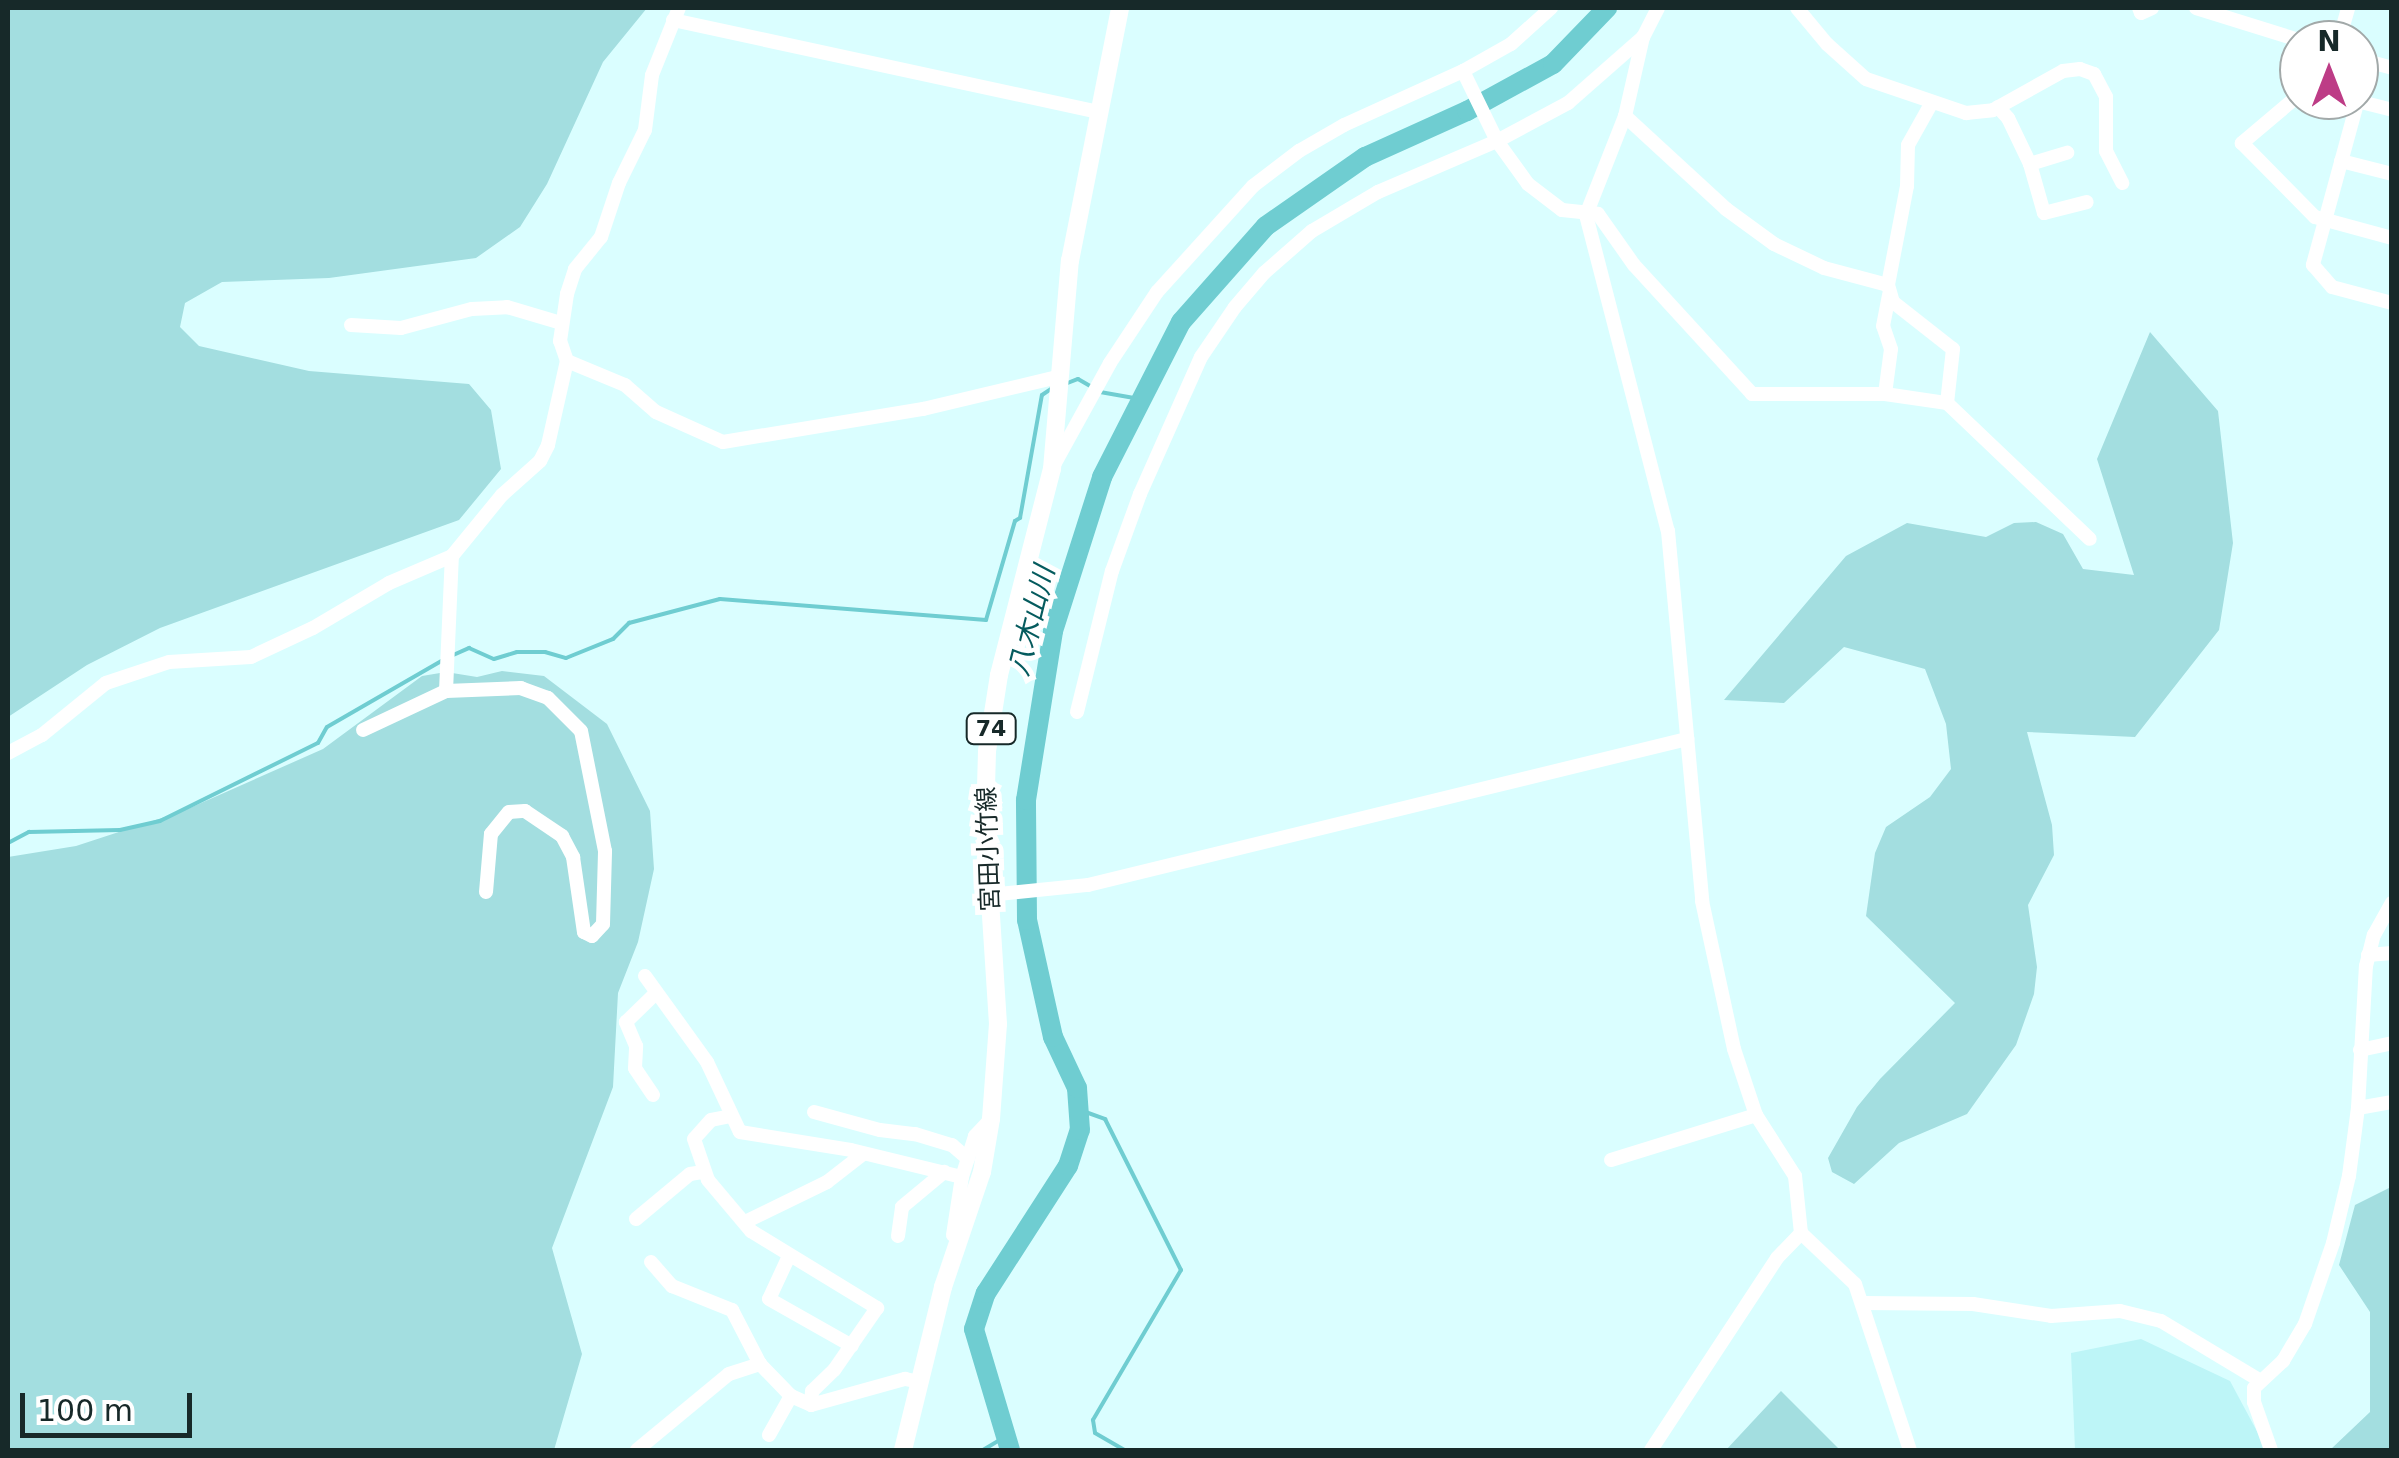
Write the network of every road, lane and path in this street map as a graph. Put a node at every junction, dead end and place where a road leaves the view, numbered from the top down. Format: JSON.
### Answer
{"nodes":[{"id":1,"x":1120,"y":8,"type":"edge"},
{"id":2,"x":1551,"y":8,"type":"edge"},
{"id":3,"x":1658,"y":8,"type":"edge"},
{"id":4,"x":1797,"y":8,"type":"edge"},
{"id":5,"x":2196,"y":8,"type":"edge"},
{"id":6,"x":676,"y":14,"type":"edge"},
{"id":7,"x":2279,"y":34,"type":"edge"},
{"id":8,"x":1643,"y":37,"type":"junction"},
{"id":9,"x":1463,"y":71,"type":"junction"},
{"id":10,"x":1931,"y":104,"type":"junction"},
{"id":11,"x":1998,"y":107,"type":"junction"},
{"id":12,"x":1099,"y":112,"type":"junction"},
{"id":13,"x":2279,"y":112,"type":"edge"},
{"id":14,"x":1624,"y":116,"type":"junction"},
{"id":15,"x":2352,"y":120,"type":"edge"},
{"id":16,"x":1497,"y":141,"type":"junction"},
{"id":17,"x":2067,"y":153,"type":"dead end"},
{"id":18,"x":2341,"y":160,"type":"junction"},
{"id":19,"x":2030,"y":164,"type":"junction"},
{"id":20,"x":2392,"y":174,"type":"edge"},
{"id":21,"x":2122,"y":183,"type":"dead end"},
{"id":22,"x":2087,"y":202,"type":"dead end"},
{"id":23,"x":1586,"y":215,"type":"junction"},
{"id":24,"x":2324,"y":220,"type":"junction"},
{"id":25,"x":2392,"y":238,"type":"edge"},
{"id":26,"x":1888,"y":290,"type":"junction"},
{"id":27,"x":2392,"y":303,"type":"edge"},
{"id":28,"x":561,"y":323,"type":"junction"},
{"id":29,"x":351,"y":325,"type":"dead end"},
{"id":30,"x":567,"y":361,"type":"junction"},
{"id":31,"x":1061,"y":376,"type":"junction"},
{"id":32,"x":1885,"y":394,"type":"junction"},
{"id":33,"x":1947,"y":403,"type":"junction"},
{"id":34,"x":1052,"y":470,"type":"junction"},
{"id":35,"x":2090,"y":539,"type":"dead end"},
{"id":36,"x":452,"y":556,"type":"junction"},
{"id":37,"x":446,"y":690,"type":"junction"},
{"id":38,"x":1077,"y":712,"type":"dead end"},
{"id":39,"x":363,"y":730,"type":"dead end"},
{"id":40,"x":1687,"y":740,"type":"junction"},
{"id":41,"x":8,"y":753,"type":"edge"},
{"id":42,"x":486,"y":892,"type":"dead end"},
{"id":43,"x":999,"y":894,"type":"junction"},
{"id":44,"x":2392,"y":903,"type":"edge"},
{"id":45,"x":2392,"y":953,"type":"edge"},
{"id":46,"x":2368,"y":955,"type":"junction"},
{"id":47,"x":645,"y":976,"type":"dead end"},
{"id":48,"x":656,"y":993,"type":"junction"},
{"id":49,"x":2392,"y":1043,"type":"edge"},
{"id":50,"x":2360,"y":1050,"type":"junction"},
{"id":51,"x":653,"y":1095,"type":"dead end"},
{"id":52,"x":2392,"y":1102,"type":"edge"},
{"id":53,"x":2358,"y":1108,"type":"junction"},
{"id":54,"x":814,"y":1112,"type":"dead end"},
{"id":55,"x":1756,"y":1115,"type":"junction"},
{"id":56,"x":732,"y":1116,"type":"junction"},
{"id":57,"x":991,"y":1119,"type":"junction"},
{"id":58,"x":863,"y":1154,"type":"junction"},
{"id":59,"x":968,"y":1158,"type":"junction"},
{"id":60,"x":1612,"y":1160,"type":"dead end"},
{"id":61,"x":702,"y":1172,"type":"junction"},
{"id":62,"x":944,"y":1172,"type":"junction"},
{"id":63,"x":962,"y":1177,"type":"junction"},
{"id":64,"x":636,"y":1218,"type":"dead end"},
{"id":65,"x":744,"y":1222,"type":"junction"},
{"id":66,"x":1801,"y":1232,"type":"junction"},
{"id":67,"x":898,"y":1236,"type":"dead end"},
{"id":68,"x":789,"y":1256,"type":"junction"},
{"id":69,"x":651,"y":1262,"type":"dead end"},
{"id":70,"x":952,"y":1264,"type":"junction"},
{"id":71,"x":1863,"y":1302,"type":"junction"},
{"id":72,"x":852,"y":1346,"type":"junction"},
{"id":73,"x":760,"y":1364,"type":"junction"},
{"id":74,"x":2259,"y":1380,"type":"junction"},
{"id":75,"x":920,"y":1382,"type":"junction"},
{"id":76,"x":791,"y":1396,"type":"junction"},
{"id":77,"x":812,"y":1406,"type":"junction"},
{"id":78,"x":769,"y":1435,"type":"dead end"},
{"id":79,"x":636,"y":1450,"type":"edge"},
{"id":80,"x":903,"y":1450,"type":"edge"},
{"id":81,"x":1651,"y":1450,"type":"edge"},
{"id":82,"x":1910,"y":1450,"type":"edge"},
{"id":83,"x":2272,"y":1450,"type":"edge"}],
"edges":[{"from":1,"to":12,"type":"main road","name":"宮田小竹線","number":"74"},
{"from":2,"to":9,"type":"street"},
{"from":3,"to":8,"type":"street"},
{"from":4,"to":10,"type":"street"},
{"from":5,"to":7,"type":"street"},
{"from":6,"to":12,"type":"street"},
{"from":6,"to":28,"type":"street"},
{"from":8,"to":14,"type":"street"},
{"from":8,"to":16,"type":"street"},
{"from":9,"to":16,"type":"street"},
{"from":9,"to":34,"type":"street"},
{"from":10,"to":11,"type":"street"},
{"from":10,"to":26,"type":"street"},
{"from":11,"to":19,"type":"street"},
{"from":11,"to":21,"type":"street"},
{"from":12,"to":31,"type":"main road","name":"宮田小竹線","number":"74"},
{"from":13,"to":24,"type":"street"},
{"from":14,"to":23,"type":"street"},
{"from":14,"to":26,"type":"street"},
{"from":15,"to":18,"type":"street"},
{"from":16,"to":23,"type":"street"},
{"from":16,"to":38,"type":"street"},
{"from":17,"to":19,"type":"street"},
{"from":18,"to":20,"type":"street"},
{"from":18,"to":24,"type":"street"},
{"from":19,"to":22,"type":"street"},
{"from":23,"to":32,"type":"street"},
{"from":23,"to":40,"type":"street"},
{"from":24,"to":25,"type":"street"},
{"from":24,"to":27,"type":"street"},
{"from":26,"to":32,"type":"street"},
{"from":26,"to":33,"type":"street"},
{"from":28,"to":29,"type":"street"},
{"from":28,"to":30,"type":"street"},
{"from":30,"to":31,"type":"street"},
{"from":30,"to":36,"type":"street"},
{"from":31,"to":34,"type":"main road","name":"宮田小竹線","number":"74"},
{"from":32,"to":33,"type":"street"},
{"from":33,"to":35,"type":"street"},
{"from":34,"to":43,"type":"main road","name":"宮田小竹線","number":"74"},
{"from":36,"to":37,"type":"street"},
{"from":36,"to":41,"type":"street"},
{"from":37,"to":39,"type":"street"},
{"from":37,"to":42,"type":"street"},
{"from":40,"to":43,"type":"street"},
{"from":40,"to":55,"type":"street"},
{"from":43,"to":57,"type":"main road","name":"宮田小竹線","number":"74"},
{"from":44,"to":46,"type":"street"},
{"from":45,"to":46,"type":"street"},
{"from":46,"to":50,"type":"street"},
{"from":47,"to":48,"type":"street"},
{"from":48,"to":51,"type":"street"},
{"from":48,"to":56,"type":"street"},
{"from":49,"to":50,"type":"street"},
{"from":50,"to":53,"type":"street"},
{"from":52,"to":53,"type":"street"},
{"from":53,"to":74,"type":"street"},
{"from":54,"to":59,"type":"street"},
{"from":55,"to":60,"type":"street"},
{"from":55,"to":66,"type":"street"},
{"from":56,"to":58,"type":"street"},
{"from":56,"to":61,"type":"street"},
{"from":57,"to":59,"type":"street"},
{"from":57,"to":70,"type":"main road","name":"宮田小竹線","number":"74"},
{"from":58,"to":62,"type":"street"},
{"from":58,"to":65,"type":"street"},
{"from":59,"to":63,"type":"street"},
{"from":61,"to":64,"type":"street"},
{"from":61,"to":65,"type":"street"},
{"from":62,"to":63,"type":"street"},
{"from":62,"to":67,"type":"street"},
{"from":63,"to":70,"type":"street"},
{"from":65,"to":68,"type":"street"},
{"from":66,"to":71,"type":"street"},
{"from":66,"to":81,"type":"street"},
{"from":68,"to":72,"type":"street"},
{"from":68,"to":72,"type":"street"},
{"from":69,"to":73,"type":"street"},
{"from":70,"to":75,"type":"main road","name":"宮田小竹線","number":"74"},
{"from":71,"to":74,"type":"street"},
{"from":71,"to":82,"type":"street"},
{"from":72,"to":77,"type":"street"},
{"from":73,"to":76,"type":"street"},
{"from":73,"to":79,"type":"street"},
{"from":74,"to":83,"type":"street"},
{"from":75,"to":77,"type":"street"},
{"from":75,"to":80,"type":"main road","name":"宮田小竹線","number":"74"},
{"from":76,"to":77,"type":"street"},
{"from":76,"to":78,"type":"street"}]}
